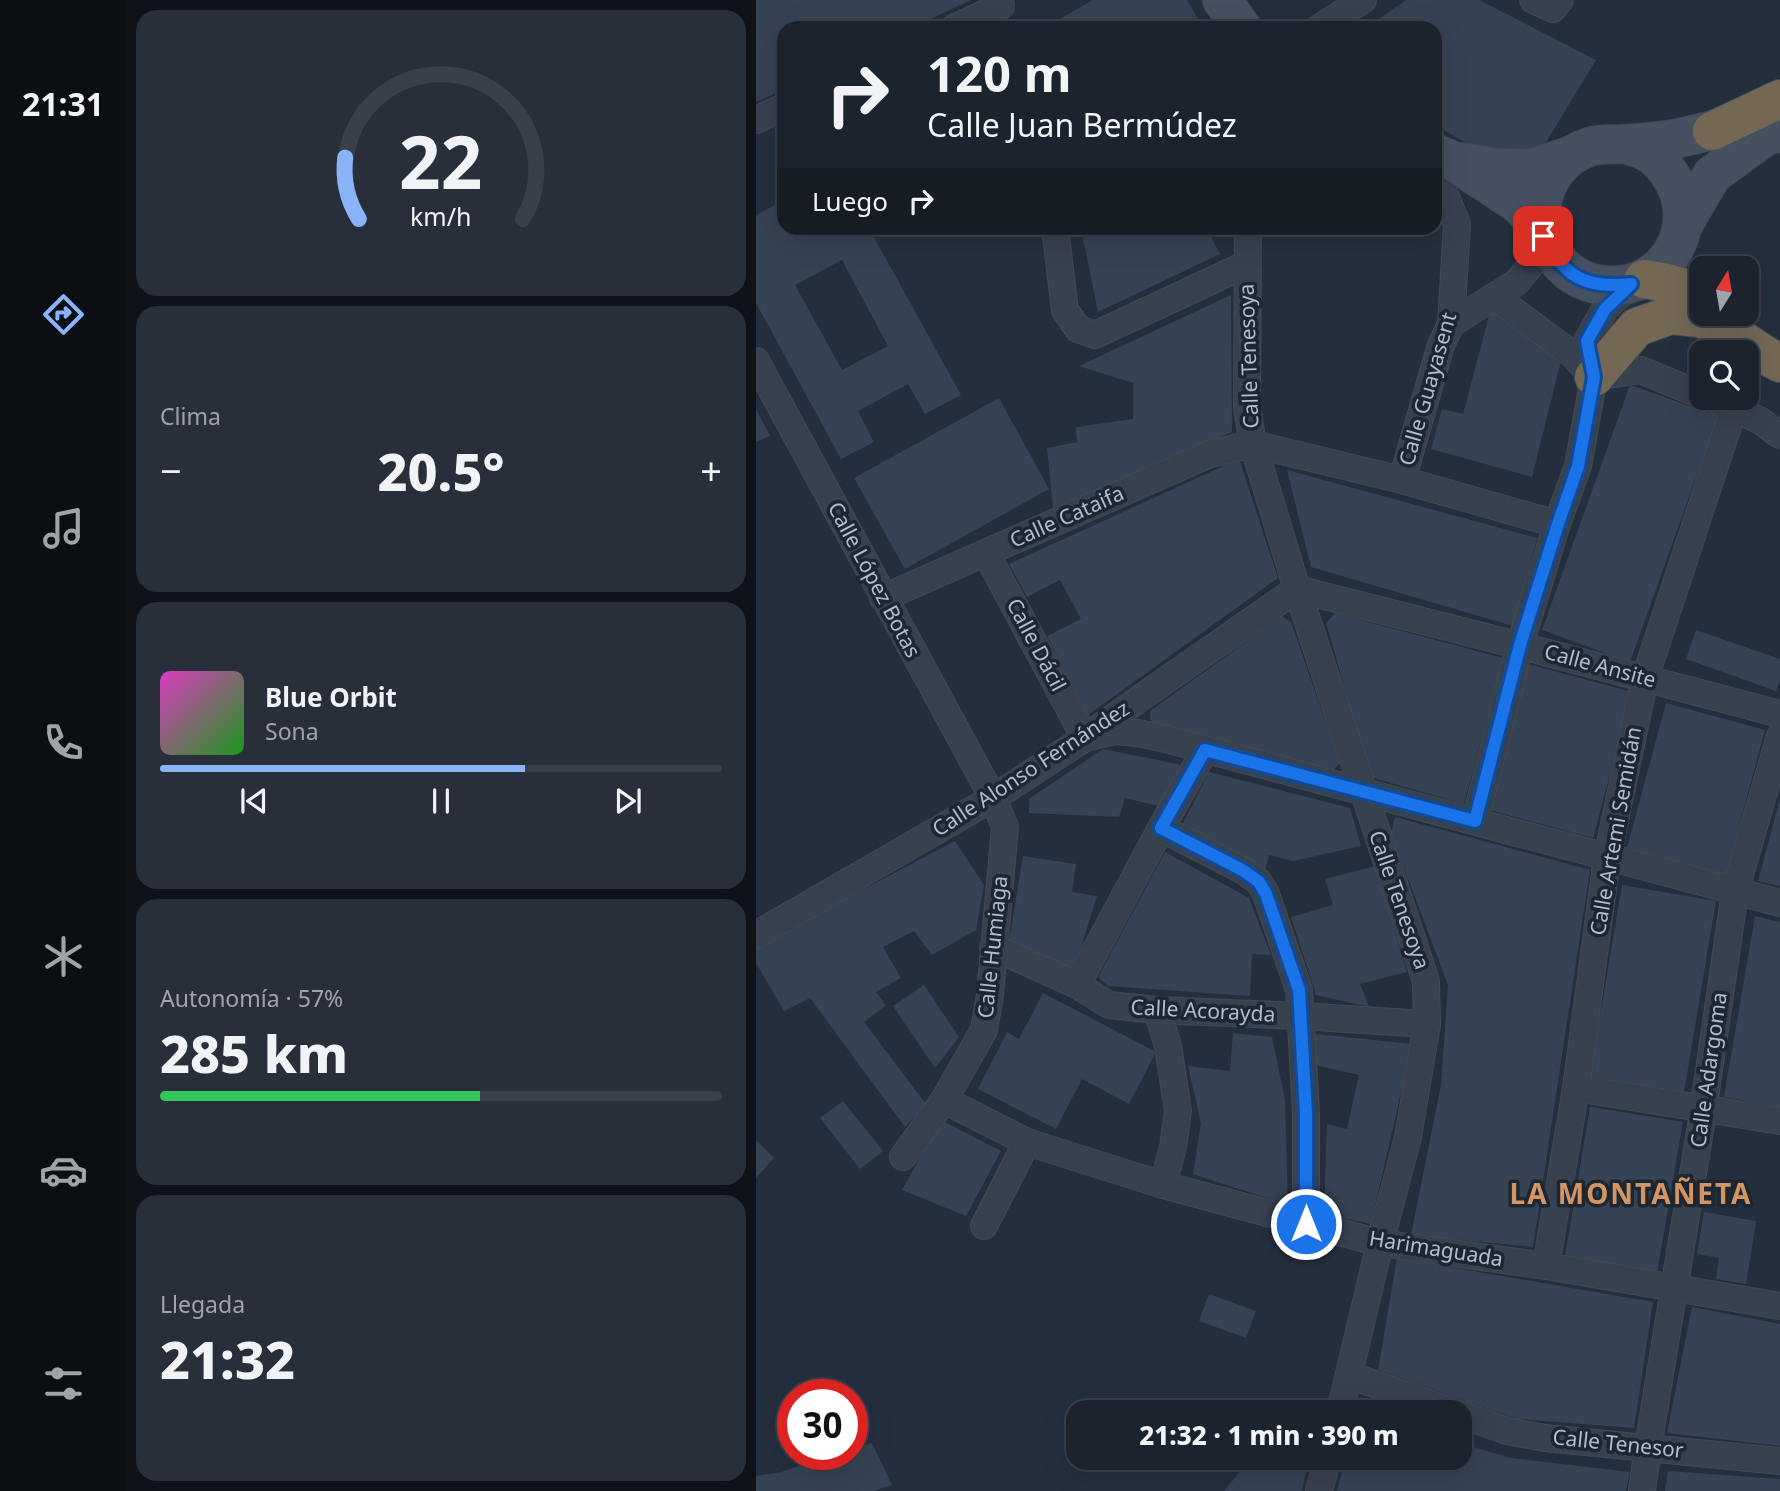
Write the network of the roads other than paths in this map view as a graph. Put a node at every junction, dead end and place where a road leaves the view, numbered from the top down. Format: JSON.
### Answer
{"nodes":[{"id":1,"x":1222,"y":0,"type":"edge"},
{"id":2,"x":1363,"y":0,"type":"edge"},
{"id":3,"x":1002,"y":11,"type":"edge"},
{"id":4,"x":974,"y":21,"type":"edge"},
{"id":5,"x":1237,"y":21,"type":"edge"},
{"id":6,"x":1330,"y":21,"type":"edge"},
{"id":7,"x":1780,"y":99,"type":"edge"},
{"id":8,"x":777,"y":110,"type":"edge"},
{"id":9,"x":1780,"y":110,"type":"edge"},
{"id":10,"x":756,"y":120,"type":"edge"},
{"id":11,"x":1712,"y":131,"type":"junction"},
{"id":12,"x":1780,"y":132,"type":"edge"},
{"id":13,"x":1625,"y":144,"type":"junction"},
{"id":14,"x":1572,"y":155,"type":"junction"},
{"id":15,"x":1442,"y":163,"type":"edge"},
{"id":16,"x":1442,"y":164,"type":"edge"},
{"id":17,"x":1442,"y":187,"type":"edge"},
{"id":18,"x":1683,"y":225,"type":"junction"},
{"id":19,"x":1543,"y":234,"type":"junction"},
{"id":20,"x":1056,"y":235,"type":"edge"},
{"id":21,"x":1248,"y":235,"type":"edge"},
{"id":22,"x":1247,"y":264,"type":"junction"},
{"id":23,"x":1638,"y":281,"type":"junction"},
{"id":24,"x":1689,"y":289,"type":"edge"},
{"id":25,"x":1495,"y":296,"type":"junction"},
{"id":26,"x":1451,"y":324,"type":"junction"},
{"id":27,"x":1749,"y":326,"type":"edge"},
{"id":28,"x":1780,"y":349,"type":"edge"},
{"id":29,"x":756,"y":361,"type":"edge"},
{"id":30,"x":1780,"y":363,"type":"edge"},
{"id":31,"x":1594,"y":377,"type":"junction"},
{"id":32,"x":1689,"y":390,"type":"edge"},
{"id":33,"x":1733,"y":410,"type":"edge"},
{"id":34,"x":1738,"y":410,"type":"edge"},
{"id":35,"x":1780,"y":436,"type":"edge"},
{"id":36,"x":1253,"y":444,"type":"junction"},
{"id":37,"x":1402,"y":480,"type":"junction"},
{"id":38,"x":1558,"y":524,"type":"junction"},
{"id":39,"x":986,"y":552,"type":"junction"},
{"id":40,"x":1297,"y":589,"type":"junction"},
{"id":41,"x":883,"y":598,"type":"junction"},
{"id":42,"x":1520,"y":645,"type":"junction"},
{"id":43,"x":1644,"y":678,"type":"junction"},
{"id":44,"x":1139,"y":698,"type":"junction"},
{"id":45,"x":1780,"y":714,"type":"edge"},
{"id":46,"x":1138,"y":733,"type":"junction"},
{"id":47,"x":1780,"y":736,"type":"edge"},
{"id":48,"x":1085,"y":738,"type":"junction"},
{"id":49,"x":1205,"y":750,"type":"junction"},
{"id":50,"x":1363,"y":792,"type":"junction"},
{"id":51,"x":993,"y":798,"type":"junction"},
{"id":52,"x":1475,"y":821,"type":"junction"},
{"id":53,"x":1161,"y":828,"type":"junction"},
{"id":54,"x":1607,"y":858,"type":"junction"},
{"id":55,"x":1735,"y":892,"type":"junction"},
{"id":56,"x":1780,"y":903,"type":"edge"},
{"id":57,"x":756,"y":935,"type":"edge"},
{"id":58,"x":993,"y":947,"type":"junction"},
{"id":59,"x":1077,"y":985,"type":"junction"},
{"id":60,"x":1157,"y":1010,"type":"junction"},
{"id":61,"x":1299,"y":1016,"type":"junction"},
{"id":62,"x":1427,"y":1024,"type":"junction"},
{"id":63,"x":1576,"y":1088,"type":"junction"},
{"id":64,"x":944,"y":1100,"type":"junction"},
{"id":65,"x":1703,"y":1108,"type":"junction"},
{"id":66,"x":1780,"y":1121,"type":"edge"},
{"id":67,"x":1027,"y":1142,"type":"junction"},
{"id":68,"x":903,"y":1157,"type":"dead end"},
{"id":69,"x":1163,"y":1185,"type":"junction"},
{"id":70,"x":1306,"y":1224,"type":"junction"},
{"id":71,"x":984,"y":1226,"type":"dead end"},
{"id":72,"x":1380,"y":1243,"type":"junction"},
{"id":73,"x":1546,"y":1266,"type":"junction"},
{"id":74,"x":1675,"y":1288,"type":"junction"},
{"id":75,"x":1780,"y":1306,"type":"edge"},
{"id":76,"x":1349,"y":1375,"type":"junction"},
{"id":77,"x":1343,"y":1400,"type":"edge"},
{"id":78,"x":1420,"y":1400,"type":"edge"},
{"id":79,"x":1472,"y":1418,"type":"edge"},
{"id":80,"x":1648,"y":1447,"type":"junction"},
{"id":81,"x":1780,"y":1461,"type":"edge"},
{"id":82,"x":1325,"y":1470,"type":"edge"},
{"id":83,"x":1319,"y":1491,"type":"edge"},
{"id":84,"x":1642,"y":1491,"type":"edge"}],
"edges":[{"from":1,"to":5,"type":"street"},
{"from":2,"to":6,"type":"street"},
{"from":3,"to":4,"type":"street"},
{"from":7,"to":11,"type":"highway"},
{"from":8,"to":10,"type":"street"},
{"from":9,"to":11,"type":"street"},
{"from":11,"to":13,"type":"street"},
{"from":12,"to":18,"type":"street"},
{"from":13,"to":14,"type":"street"},
{"from":13,"to":18,"type":"street"},
{"from":14,"to":15,"type":"street"},
{"from":14,"to":19,"type":"street"},
{"from":16,"to":19,"type":"street"},
{"from":17,"to":26,"type":"street","name":"Calle Guayasent"},
{"from":18,"to":23,"type":"street"},
{"from":19,"to":23,"type":"street"},
{"from":19,"to":25,"type":"street"},
{"from":20,"to":22,"type":"street"},
{"from":21,"to":22,"type":"street","name":"Calle Tenesoya"},
{"from":22,"to":36,"type":"street","name":"Calle Tenesoya"},
{"from":23,"to":24,"type":"highway"},
{"from":23,"to":31,"type":"street"},
{"from":25,"to":26,"type":"street"},
{"from":25,"to":31,"type":"street"},
{"from":26,"to":37,"type":"street","name":"Calle Guayasent"},
{"from":27,"to":28,"type":"highway"},
{"from":29,"to":41,"type":"street","name":"Calle López Botas"},
{"from":30,"to":31,"type":"highway"},
{"from":31,"to":32,"type":"street"},
{"from":31,"to":38,"type":"street"},
{"from":33,"to":43,"type":"street","name":"Calle Artemi Semidán"},
{"from":34,"to":35,"type":"street"},
{"from":36,"to":37,"type":"street"},
{"from":36,"to":39,"type":"street","name":"Calle Cataifa"},
{"from":36,"to":40,"type":"street","name":"Calle Tenesoya"},
{"from":37,"to":38,"type":"street"},
{"from":38,"to":42,"type":"street"},
{"from":39,"to":41,"type":"street","name":"Calle Cataifa"},
{"from":39,"to":48,"type":"street","name":"Calle Dácil"},
{"from":40,"to":42,"type":"street","name":"Calle Ansite"},
{"from":40,"to":44,"type":"street","name":"Calle Alonso Fernández"},
{"from":40,"to":50,"type":"street","name":"Calle Tenesoya"},
{"from":41,"to":51,"type":"street","name":"Calle López Botas"},
{"from":42,"to":43,"type":"street","name":"Calle Ansite"},
{"from":42,"to":52,"type":"street"},
{"from":43,"to":45,"type":"street","name":"Calle Ansite"},
{"from":43,"to":54,"type":"street","name":"Calle Artemi Semidán"},
{"from":44,"to":46,"type":"street"},
{"from":44,"to":48,"type":"street","name":"Calle Alonso Fernández"},
{"from":46,"to":48,"type":"street"},
{"from":46,"to":49,"type":"street"},
{"from":47,"to":55,"type":"street","name":"Calle Adargoma"},
{"from":48,"to":51,"type":"street","name":"Calle Alonso Fernández"},
{"from":49,"to":50,"type":"street"},
{"from":49,"to":53,"type":"street"},
{"from":50,"to":52,"type":"street"},
{"from":50,"to":62,"type":"street","name":"Calle Tenesoya"},
{"from":51,"to":57,"type":"street","name":"Calle Alonso Fernández"},
{"from":51,"to":58,"type":"street","name":"Calle Humiaga"},
{"from":52,"to":54,"type":"street"},
{"from":53,"to":59,"type":"street"},
{"from":53,"to":61,"type":"street"},
{"from":54,"to":55,"type":"street"},
{"from":54,"to":63,"type":"street","name":"Calle Artemi Semidán"},
{"from":55,"to":56,"type":"street"},
{"from":55,"to":65,"type":"street","name":"Calle Adargoma"},
{"from":58,"to":59,"type":"street","name":"Calle Acorayda"},
{"from":58,"to":64,"type":"street","name":"Calle Humiaga"},
{"from":59,"to":60,"type":"street","name":"Calle Acorayda"},
{"from":60,"to":61,"type":"street","name":"Calle Acorayda"},
{"from":60,"to":69,"type":"street"},
{"from":61,"to":62,"type":"street","name":"Calle Acorayda"},
{"from":61,"to":70,"type":"street"},
{"from":62,"to":72,"type":"street","name":"Calle Tenesoya"},
{"from":63,"to":65,"type":"street"},
{"from":63,"to":73,"type":"street","name":"Calle Artemi Semidán"},
{"from":64,"to":67,"type":"street","name":"Harimaguada"},
{"from":64,"to":68,"type":"street","name":"Calle Humiaga"},
{"from":65,"to":66,"type":"street"},
{"from":65,"to":74,"type":"street","name":"Calle Adargoma"},
{"from":67,"to":69,"type":"street","name":"Harimaguada"},
{"from":67,"to":71,"type":"street"},
{"from":69,"to":70,"type":"street","name":"Harimaguada"},
{"from":70,"to":72,"type":"street","name":"Harimaguada"},
{"from":72,"to":73,"type":"street","name":"Harimaguada"},
{"from":72,"to":76,"type":"street","name":"Calle Tenesoya"},
{"from":73,"to":74,"type":"street","name":"Harimaguada"},
{"from":74,"to":75,"type":"street","name":"Harimaguada"},
{"from":74,"to":80,"type":"street","name":"Calle Adargoma"},
{"from":76,"to":77,"type":"street","name":"Calle Tenesoya"},
{"from":76,"to":78,"type":"street"},
{"from":79,"to":80,"type":"street","name":"Calle Tenesor"},
{"from":80,"to":81,"type":"street","name":"Calle Tenesor"},
{"from":80,"to":84,"type":"street","name":"Calle Adargoma"},
{"from":82,"to":83,"type":"street"}]}
